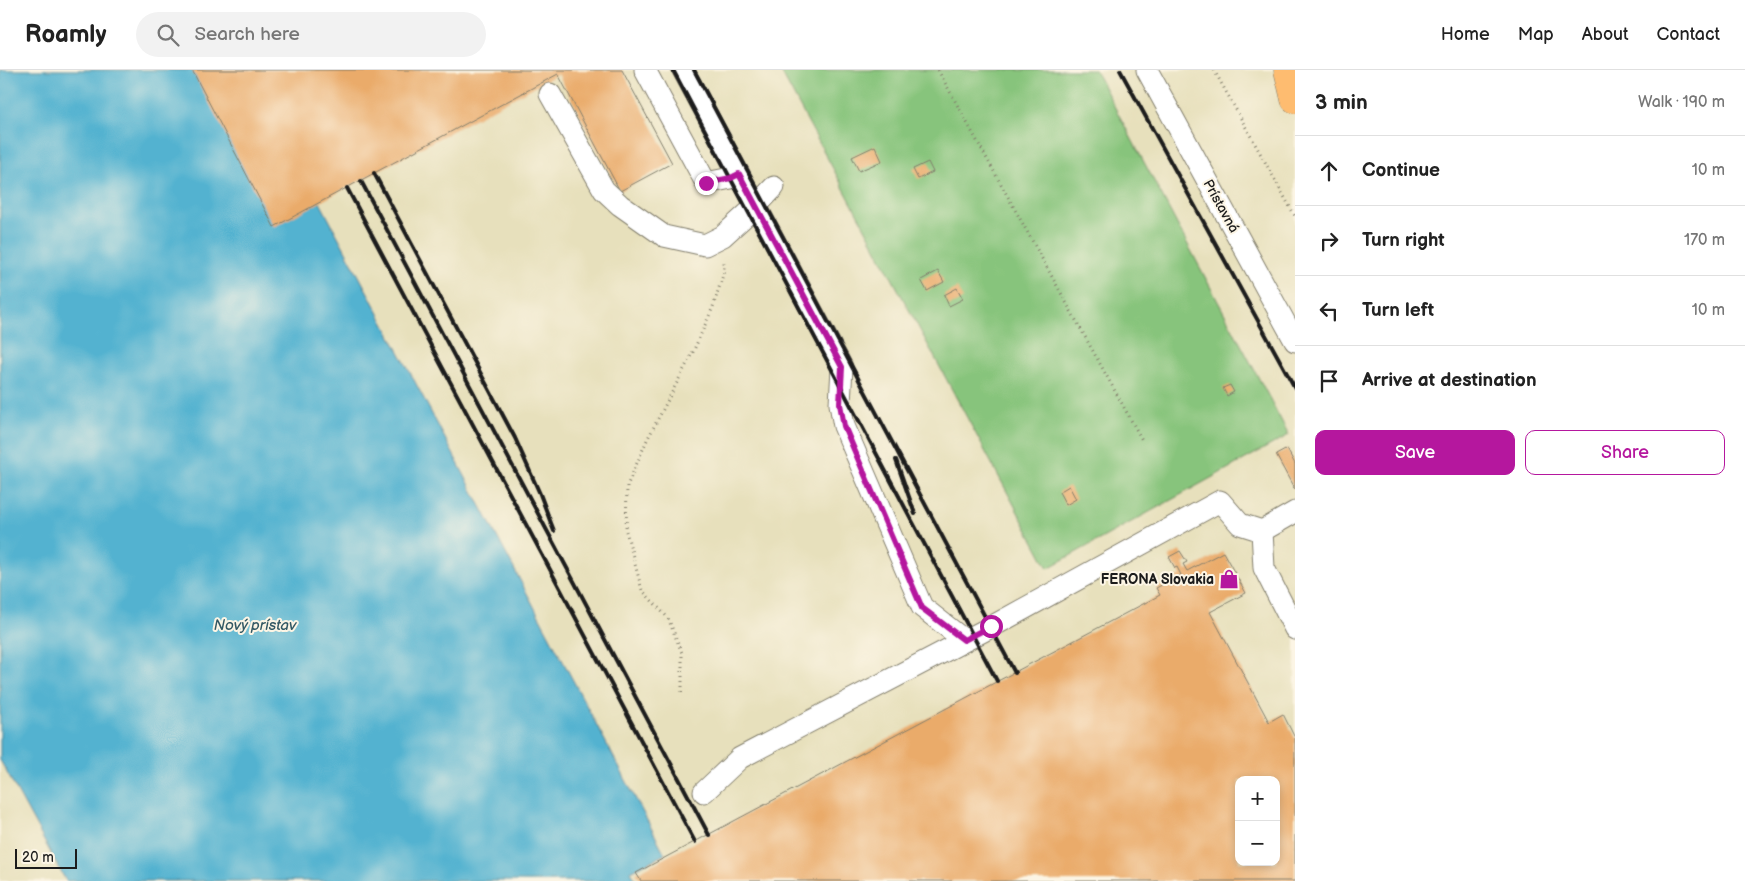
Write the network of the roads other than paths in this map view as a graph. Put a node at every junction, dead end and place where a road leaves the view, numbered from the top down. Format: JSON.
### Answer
{"nodes":[{"id":1,"x":645,"y":70,"type":"edge"},
{"id":2,"x":683,"y":70,"type":"edge"},
{"id":3,"x":1147,"y":70,"type":"edge"},
{"id":4,"x":1288,"y":70,"type":"edge"},
{"id":5,"x":550,"y":94,"type":"dead end"},
{"id":6,"x":1295,"y":99,"type":"edge"},
{"id":7,"x":739,"y":174,"type":"junction"},
{"id":8,"x":774,"y":187,"type":"dead end"},
{"id":9,"x":756,"y":206,"type":"junction"},
{"id":10,"x":1295,"y":341,"type":"edge"},
{"id":11,"x":1295,"y":512,"type":"edge"},
{"id":12,"x":1262,"y":531,"type":"junction"},
{"id":13,"x":1295,"y":629,"type":"edge"},
{"id":14,"x":964,"y":640,"type":"junction"},
{"id":15,"x":704,"y":792,"type":"dead end"}],
"edges":[{"from":1,"to":7,"type":"street"},
{"from":2,"to":7,"type":"street"},
{"from":3,"to":10,"type":"street","name":"Prístavná"},
{"from":4,"to":6,"type":"highway"},
{"from":5,"to":9,"type":"street"},
{"from":7,"to":9,"type":"street"},
{"from":8,"to":9,"type":"street"},
{"from":9,"to":14,"type":"street"},
{"from":11,"to":12,"type":"street"},
{"from":12,"to":13,"type":"street"},
{"from":12,"to":14,"type":"street"},
{"from":14,"to":15,"type":"street"}]}
